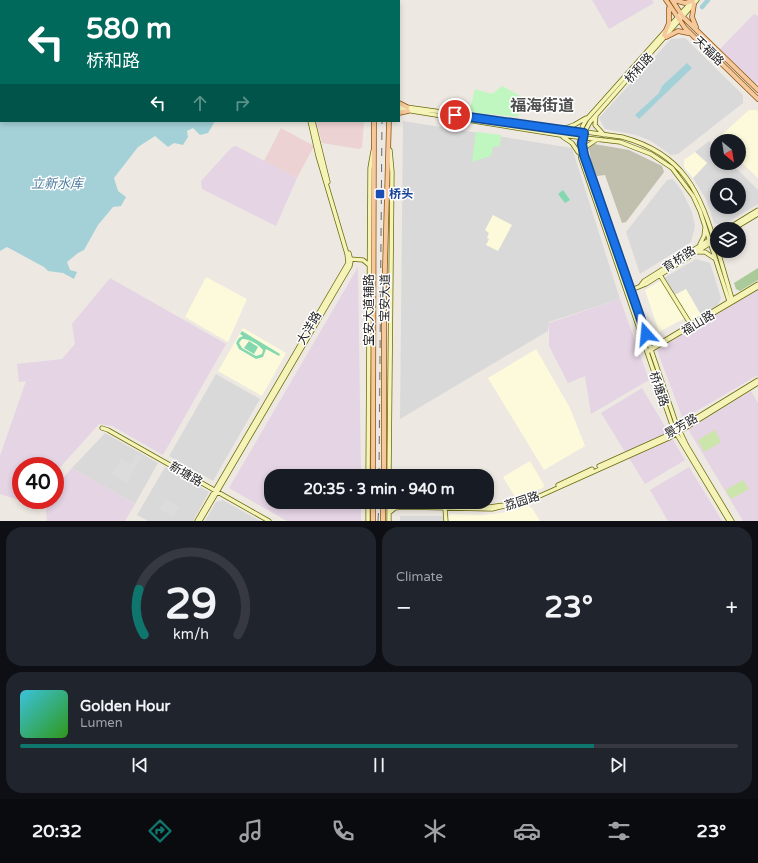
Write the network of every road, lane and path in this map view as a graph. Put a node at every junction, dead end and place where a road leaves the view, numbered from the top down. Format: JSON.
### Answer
{"nodes":[{"id":1,"x":673,"y":0,"type":"edge"},
{"id":2,"x":694,"y":1,"type":"edge"},
{"id":3,"x":667,"y":2,"type":"edge"},
{"id":4,"x":682,"y":16,"type":"junction"},
{"id":5,"x":678,"y":20,"type":"junction"},
{"id":6,"x":698,"y":31,"type":"junction"},
{"id":7,"x":692,"y":35,"type":"junction"},
{"id":8,"x":665,"y":36,"type":"junction"},
{"id":9,"x":758,"y":90,"type":"edge"},
{"id":10,"x":758,"y":99,"type":"edge"},
{"id":11,"x":400,"y":105,"type":"edge"},
{"id":12,"x":400,"y":109,"type":"edge"},
{"id":13,"x":408,"y":109,"type":"junction"},
{"id":14,"x":400,"y":113,"type":"edge"},
{"id":15,"x":597,"y":113,"type":"junction"},
{"id":16,"x":590,"y":115,"type":"junction"},
{"id":17,"x":312,"y":122,"type":"edge"},
{"id":18,"x":373,"y":122,"type":"edge"},
{"id":19,"x":390,"y":122,"type":"edge"},
{"id":20,"x":548,"y":128,"type":"junction"},
{"id":21,"x":560,"y":129,"type":"junction"},
{"id":22,"x":547,"y":133,"type":"junction"},
{"id":23,"x":582,"y":133,"type":"junction"},
{"id":24,"x":560,"y":135,"type":"junction"},
{"id":25,"x":605,"y":135,"type":"junction"},
{"id":26,"x":615,"y":136,"type":"junction"},
{"id":27,"x":581,"y":138,"type":"junction"},
{"id":28,"x":597,"y":140,"type":"junction"},
{"id":29,"x":614,"y":141,"type":"junction"},
{"id":30,"x":374,"y":143,"type":"junction"},
{"id":31,"x":390,"y":150,"type":"junction"},
{"id":32,"x":580,"y":154,"type":"junction"},
{"id":33,"x":584,"y":155,"type":"junction"},
{"id":34,"x":705,"y":210,"type":"junction"},
{"id":35,"x":758,"y":210,"type":"edge"},
{"id":36,"x":700,"y":211,"type":"junction"},
{"id":37,"x":758,"y":214,"type":"edge"},
{"id":38,"x":738,"y":222,"type":"edge"},
{"id":39,"x":745,"y":222,"type":"edge"},
{"id":40,"x":710,"y":224,"type":"edge"},
{"id":41,"x":704,"y":225,"type":"junction"},
{"id":42,"x":710,"y":241,"type":"junction"},
{"id":43,"x":697,"y":247,"type":"junction"},
{"id":44,"x":370,"y":253,"type":"junction"},
{"id":45,"x":694,"y":253,"type":"junction"},
{"id":46,"x":349,"y":258,"type":"junction"},
{"id":47,"x":715,"y":258,"type":"edge"},
{"id":48,"x":720,"y":258,"type":"edge"},
{"id":49,"x":716,"y":262,"type":"junction"},
{"id":50,"x":370,"y":266,"type":"junction"},
{"id":51,"x":660,"y":274,"type":"junction"},
{"id":52,"x":641,"y":285,"type":"junction"},
{"id":53,"x":758,"y":285,"type":"edge"},
{"id":54,"x":631,"y":290,"type":"junction"},
{"id":55,"x":731,"y":301,"type":"junction"},
{"id":56,"x":691,"y":325,"type":"junction"},
{"id":57,"x":651,"y":350,"type":"junction"},
{"id":58,"x":646,"y":352,"type":"junction"},
{"id":59,"x":758,"y":380,"type":"edge"},
{"id":60,"x":758,"y":383,"type":"edge"},
{"id":61,"x":102,"y":428,"type":"dead end"},
{"id":62,"x":679,"y":430,"type":"junction"},
{"id":63,"x":675,"y":432,"type":"junction"},
{"id":64,"x":602,"y":466,"type":"junction"},
{"id":65,"x":368,"y":469,"type":"edge"},
{"id":66,"x":373,"y":469,"type":"edge"},
{"id":67,"x":384,"y":469,"type":"edge"},
{"id":68,"x":389,"y":469,"type":"edge"},
{"id":69,"x":216,"y":491,"type":"junction"},
{"id":70,"x":494,"y":506,"type":"edge"},
{"id":71,"x":368,"y":509,"type":"edge"},
{"id":72,"x":373,"y":509,"type":"edge"},
{"id":73,"x":383,"y":509,"type":"edge"},
{"id":74,"x":389,"y":509,"type":"edge"},
{"id":75,"x":397,"y":509,"type":"edge"},
{"id":76,"x":445,"y":509,"type":"joint"},
{"id":77,"x":492,"y":509,"type":"edge"},
{"id":78,"x":494,"y":509,"type":"edge"},
{"id":79,"x":389,"y":513,"type":"junction"},
{"id":80,"x":197,"y":521,"type":"edge"},
{"id":81,"x":200,"y":521,"type":"edge"},
{"id":82,"x":269,"y":521,"type":"edge"},
{"id":83,"x":368,"y":521,"type":"edge"},
{"id":84,"x":373,"y":521,"type":"edge"},
{"id":85,"x":383,"y":521,"type":"edge"},
{"id":86,"x":389,"y":521,"type":"edge"},
{"id":87,"x":446,"y":521,"type":"edge"},
{"id":88,"x":729,"y":521,"type":"edge"},
{"id":89,"x":732,"y":521,"type":"edge"}],
"edges":[{"from":1,"to":2,"type":"main road"},
{"from":1,"to":4,"type":"main road","name":"天福路"},
{"from":2,"to":4,"type":"street","name":"桥和路"},
{"from":2,"to":6,"type":"main road"},
{"from":3,"to":5,"type":"main road","name":"天福路"},
{"from":3,"to":8,"type":"main road"},
{"from":4,"to":5,"type":"street","name":"桥和路"},
{"from":4,"to":6,"type":"main road","name":"天福路"},
{"from":5,"to":7,"type":"main road","name":"天福路"},
{"from":5,"to":8,"type":"street","name":"桥和路"},
{"from":6,"to":9,"type":"main road","name":"天福路"},
{"from":7,"to":8,"type":"main road"},
{"from":7,"to":10,"type":"main road","name":"天福路"},
{"from":8,"to":15,"type":"street","name":"桥和路"},
{"from":8,"to":16,"type":"street","name":"桥和路"},
{"from":11,"to":13,"type":"main road"},
{"from":12,"to":13,"type":"street"},
{"from":13,"to":14,"type":"main road"},
{"from":13,"to":20,"type":"street"},
{"from":13,"to":22,"type":"street"},
{"from":15,"to":23,"type":"street","name":"桥和路"},
{"from":15,"to":25,"type":"street"},
{"from":16,"to":21,"type":"street"},
{"from":16,"to":23,"type":"street","name":"桥和路"},
{"from":17,"to":46,"type":"street"},
{"from":18,"to":30,"type":"main road","name":"宝安大道"},
{"from":19,"to":31,"type":"main road","name":"宝安大道"},
{"from":20,"to":21,"type":"street"},
{"from":20,"to":22,"type":"street"},
{"from":21,"to":23,"type":"street"},
{"from":22,"to":24,"type":"street"},
{"from":23,"to":25,"type":"street"},
{"from":23,"to":27,"type":"street","name":"桥塘路"},
{"from":24,"to":27,"type":"street"},
{"from":24,"to":32,"type":"street"},
{"from":25,"to":26,"type":"street"},
{"from":26,"to":29,"type":"street"},
{"from":26,"to":34,"type":"street"},
{"from":27,"to":28,"type":"street"},
{"from":27,"to":32,"type":"street","name":"桥塘路"},
{"from":27,"to":33,"type":"street","name":"桥塘路"},
{"from":28,"to":29,"type":"street"},
{"from":28,"to":33,"type":"street"},
{"from":29,"to":36,"type":"street"},
{"from":30,"to":44,"type":"street","name":"宝安大道辅路"},
{"from":30,"to":66,"type":"main road","name":"宝安大道"},
{"from":31,"to":67,"type":"main road","name":"宝安大道"},
{"from":31,"to":68,"type":"street","name":"宝安大道辅路"},
{"from":32,"to":58,"type":"street","name":"桥塘路"},
{"from":33,"to":54,"type":"street","name":"桥塘路"},
{"from":34,"to":36,"type":"street"},
{"from":34,"to":40,"type":"street"},
{"from":35,"to":38,"type":"street"},
{"from":36,"to":41,"type":"street"},
{"from":37,"to":39,"type":"street"},
{"from":41,"to":42,"type":"street"},
{"from":41,"to":43,"type":"street"},
{"from":42,"to":43,"type":"street","name":"育桥路"},
{"from":42,"to":45,"type":"street","name":"育桥路"},
{"from":43,"to":52,"type":"street","name":"育桥路"},
{"from":44,"to":46,"type":"street"},
{"from":44,"to":50,"type":"street","name":"宝安大道辅路"},
{"from":45,"to":49,"type":"street"},
{"from":45,"to":51,"type":"street","name":"育桥路"},
{"from":46,"to":50,"type":"street"},
{"from":46,"to":69,"type":"street","name":"大洋路"},
{"from":47,"to":49,"type":"street"},
{"from":48,"to":55,"type":"street"},
{"from":49,"to":55,"type":"street"},
{"from":50,"to":65,"type":"street","name":"宝安大道辅路"},
{"from":51,"to":52,"type":"street","name":"育桥路"},
{"from":51,"to":56,"type":"street"},
{"from":52,"to":54,"type":"street","name":"育桥路"},
{"from":53,"to":55,"type":"street","name":"福山路"},
{"from":54,"to":57,"type":"street","name":"桥塘路"},
{"from":55,"to":56,"type":"street","name":"福山路"},
{"from":56,"to":57,"type":"street","name":"福山路"},
{"from":57,"to":58,"type":"street","name":"福山路"},
{"from":57,"to":62,"type":"street","name":"桥塘路"},
{"from":58,"to":63,"type":"street","name":"桥塘路"},
{"from":59,"to":62,"type":"street","name":"景芳路"},
{"from":60,"to":62,"type":"street","name":"景芳路"},
{"from":61,"to":69,"type":"street","name":"新塘路"},
{"from":62,"to":63,"type":"street","name":"景芳路"},
{"from":62,"to":89,"type":"street","name":"桥塘路"},
{"from":63,"to":64,"type":"street","name":"景芳路"},
{"from":63,"to":88,"type":"street","name":"桥塘路"},
{"from":64,"to":70,"type":"street","name":"荔园路"},
{"from":64,"to":78,"type":"street","name":"荔园路"},
{"from":69,"to":80,"type":"street","name":"大洋路"},
{"from":69,"to":81,"type":"street","name":"大洋路"},
{"from":69,"to":82,"type":"street","name":"新塘路"},
{"from":71,"to":83,"type":"street"},
{"from":72,"to":84,"type":"main road"},
{"from":73,"to":85,"type":"main road"},
{"from":74,"to":79,"type":"street"},
{"from":75,"to":79,"type":"street","name":"荔园路"},
{"from":76,"to":77,"type":"street","name":"荔园路"},
{"from":76,"to":87,"type":"street"},
{"from":79,"to":86,"type":"street"}]}
